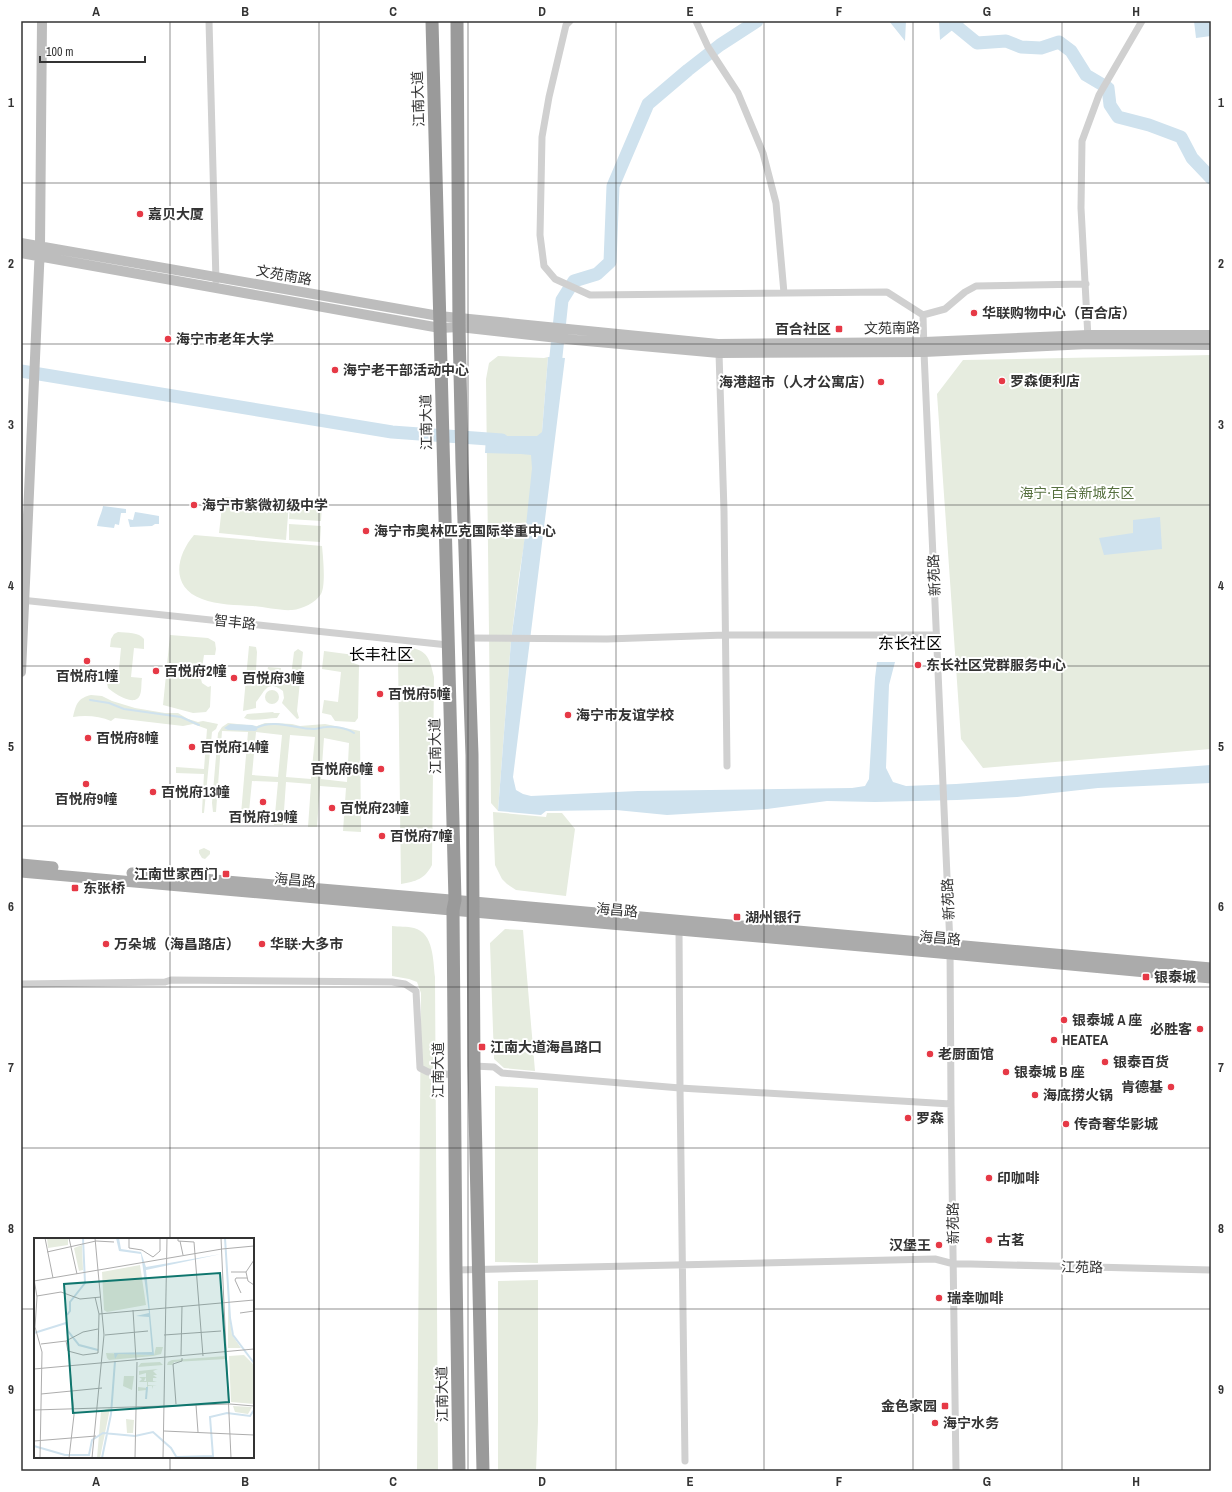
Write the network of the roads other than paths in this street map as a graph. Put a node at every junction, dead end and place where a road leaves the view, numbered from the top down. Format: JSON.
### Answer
{"nodes":[{"id":1,"x":42,"y":21,"type":"edge"},
{"id":2,"x":210,"y":21,"type":"edge"},
{"id":3,"x":432,"y":21,"type":"edge"},
{"id":4,"x":457,"y":21,"type":"edge"},
{"id":5,"x":570,"y":21,"type":"edge"},
{"id":6,"x":696,"y":21,"type":"edge"},
{"id":7,"x":1142,"y":21,"type":"edge"},
{"id":8,"x":21,"y":243,"type":"edge"},
{"id":9,"x":39,"y":251,"type":"junction"},
{"id":10,"x":21,"y":253,"type":"edge"},
{"id":11,"x":216,"y":277,"type":"junction"},
{"id":12,"x":1086,"y":284,"type":"junction"},
{"id":13,"x":216,"y":288,"type":"junction"},
{"id":14,"x":784,"y":293,"type":"junction"},
{"id":15,"x":923,"y":315,"type":"junction"},
{"id":16,"x":439,"y":322,"type":"junction"},
{"id":17,"x":459,"y":322,"type":"junction"},
{"id":18,"x":544,"y":332,"type":"junction"},
{"id":19,"x":1211,"y":334,"type":"edge"},
{"id":20,"x":1088,"y":340,"type":"junction"},
{"id":21,"x":1211,"y":345,"type":"edge"},
{"id":22,"x":924,"y":347,"type":"junction"},
{"id":23,"x":719,"y":353,"type":"junction"},
{"id":24,"x":22,"y":600,"type":"edge"},
{"id":25,"x":725,"y":634,"type":"junction"},
{"id":26,"x":936,"y":635,"type":"junction"},
{"id":27,"x":468,"y":638,"type":"junction"},
{"id":28,"x":448,"y":645,"type":"junction"},
{"id":29,"x":21,"y":672,"type":"edge"},
{"id":30,"x":727,"y":766,"type":"dead end"},
{"id":31,"x":21,"y":864,"type":"edge"},
{"id":32,"x":21,"y":872,"type":"edge"},
{"id":33,"x":454,"y":905,"type":"junction"},
{"id":34,"x":474,"y":906,"type":"junction"},
{"id":35,"x":679,"y":925,"type":"junction"},
{"id":36,"x":950,"y":949,"type":"junction"},
{"id":37,"x":1211,"y":968,"type":"edge"},
{"id":38,"x":1211,"y":978,"type":"edge"},
{"id":39,"x":21,"y":984,"type":"edge"},
{"id":40,"x":474,"y":1066,"type":"junction"},
{"id":41,"x":454,"y":1075,"type":"junction"},
{"id":42,"x":680,"y":1088,"type":"junction"},
{"id":43,"x":951,"y":1104,"type":"junction"},
{"id":44,"x":954,"y":1264,"type":"junction"},
{"id":45,"x":682,"y":1265,"type":"junction"},
{"id":46,"x":456,"y":1270,"type":"junction"},
{"id":47,"x":479,"y":1270,"type":"junction"},
{"id":48,"x":1211,"y":1270,"type":"edge"},
{"id":49,"x":685,"y":1460,"type":"dead end"},
{"id":50,"x":459,"y":1471,"type":"edge"},
{"id":51,"x":483,"y":1471,"type":"edge"},
{"id":52,"x":956,"y":1471,"type":"edge"}],
"edges":[{"from":1,"to":9,"type":"main road"},
{"from":2,"to":11,"type":"street"},
{"from":3,"to":16,"type":"highway","name":"江南大道"},
{"from":4,"to":17,"type":"highway"},
{"from":5,"to":14,"type":"street"},
{"from":6,"to":14,"type":"street"},
{"from":7,"to":12,"type":"street"},
{"from":8,"to":9,"type":"main road","name":"文苑南路"},
{"from":9,"to":10,"type":"main road","name":"文苑南路"},
{"from":9,"to":11,"type":"main road","name":"文苑南路"},
{"from":9,"to":13,"type":"main road","name":"文苑南路"},
{"from":9,"to":24,"type":"main road"},
{"from":11,"to":13,"type":"street"},
{"from":11,"to":16,"type":"main road","name":"文苑南路"},
{"from":12,"to":15,"type":"street"},
{"from":12,"to":20,"type":"street"},
{"from":13,"to":16,"type":"main road","name":"文苑南路"},
{"from":14,"to":15,"type":"street"},
{"from":15,"to":22,"type":"street","name":"新苑路"},
{"from":16,"to":17,"type":"main road","name":"文苑南路"},
{"from":16,"to":28,"type":"highway","name":"江南大道"},
{"from":17,"to":18,"type":"main road","name":"文苑南路"},
{"from":17,"to":27,"type":"highway"},
{"from":18,"to":22,"type":"main road","name":"文苑南路"},
{"from":18,"to":23,"type":"main road","name":"文苑南路"},
{"from":19,"to":20,"type":"main road","name":"文苑南路"},
{"from":20,"to":21,"type":"main road","name":"文苑南路"},
{"from":20,"to":22,"type":"main road","name":"文苑南路"},
{"from":22,"to":23,"type":"main road","name":"文苑南路"},
{"from":22,"to":26,"type":"street","name":"新苑路"},
{"from":23,"to":25,"type":"street"},
{"from":24,"to":28,"type":"street","name":"智丰路"},
{"from":24,"to":29,"type":"main road"},
{"from":25,"to":26,"type":"street"},
{"from":25,"to":27,"type":"street"},
{"from":25,"to":30,"type":"street"},
{"from":26,"to":36,"type":"street","name":"新苑路"},
{"from":27,"to":34,"type":"highway"},
{"from":28,"to":33,"type":"highway","name":"江南大道"},
{"from":31,"to":33,"type":"main road","name":"海昌路"},
{"from":32,"to":33,"type":"main road","name":"海昌路"},
{"from":33,"to":34,"type":"main road","name":"海昌路"},
{"from":33,"to":41,"type":"highway","name":"江南大道"},
{"from":34,"to":35,"type":"main road","name":"海昌路"},
{"from":34,"to":40,"type":"highway"},
{"from":35,"to":36,"type":"main road","name":"海昌路"},
{"from":35,"to":42,"type":"street"},
{"from":36,"to":37,"type":"main road","name":"海昌路"},
{"from":36,"to":38,"type":"main road","name":"海昌路"},
{"from":36,"to":43,"type":"street","name":"新苑路"},
{"from":39,"to":41,"type":"street"},
{"from":40,"to":42,"type":"street"},
{"from":40,"to":47,"type":"highway"},
{"from":41,"to":46,"type":"highway","name":"江南大道"},
{"from":42,"to":43,"type":"street"},
{"from":42,"to":45,"type":"street"},
{"from":43,"to":44,"type":"street","name":"新苑路"},
{"from":44,"to":45,"type":"street","name":"江苑路"},
{"from":44,"to":48,"type":"street","name":"江苑路"},
{"from":44,"to":52,"type":"street","name":"新苑路"},
{"from":45,"to":47,"type":"street","name":"江苑路"},
{"from":45,"to":49,"type":"street"},
{"from":46,"to":47,"type":"street","name":"江苑路"},
{"from":46,"to":50,"type":"highway","name":"江南大道"},
{"from":47,"to":51,"type":"highway"}]}
